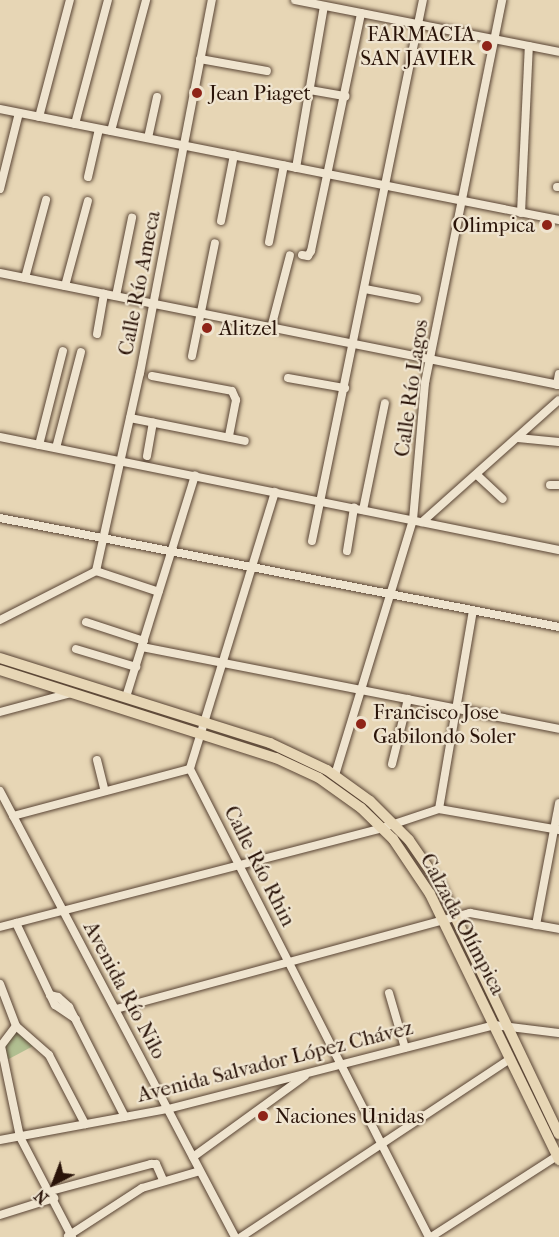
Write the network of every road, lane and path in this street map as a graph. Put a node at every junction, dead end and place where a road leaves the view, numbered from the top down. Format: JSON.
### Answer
{"nodes":[{"id":1,"x":70,"y":0,"type":"edge"},
{"id":2,"x":108,"y":0,"type":"edge"},
{"id":3,"x":146,"y":0,"type":"edge"},
{"id":4,"x":212,"y":0,"type":"edge"},
{"id":5,"x":294,"y":0,"type":"edge"},
{"id":6,"x":423,"y":0,"type":"edge"},
{"id":7,"x":502,"y":0,"type":"edge"},
{"id":8,"x":324,"y":6,"type":"junction"},
{"id":9,"x":361,"y":13,"type":"junction"},
{"id":10,"x":418,"y":24,"type":"junction"},
{"id":11,"x":495,"y":39,"type":"junction"},
{"id":12,"x":529,"y":46,"type":"junction"},
{"id":13,"x":559,"y":52,"type":"edge"},
{"id":14,"x":200,"y":58,"type":"junction"},
{"id":15,"x":267,"y":71,"type":"dead end"},
{"id":16,"x":309,"y":90,"type":"junction"},
{"id":17,"x":345,"y":96,"type":"junction"},
{"id":18,"x":157,"y":97,"type":"dead end"},
{"id":19,"x":0,"y":109,"type":"edge"},
{"id":20,"x":20,"y":113,"type":"junction"},
{"id":21,"x":39,"y":117,"type":"junction"},
{"id":22,"x":75,"y":124,"type":"junction"},
{"id":23,"x":99,"y":129,"type":"junction"},
{"id":24,"x":111,"y":131,"type":"junction"},
{"id":25,"x":148,"y":138,"type":"junction"},
{"id":26,"x":182,"y":145,"type":"junction"},
{"id":27,"x":234,"y":155,"type":"junction"},
{"id":28,"x":284,"y":165,"type":"junction"},
{"id":29,"x":296,"y":168,"type":"junction"},
{"id":30,"x":329,"y":174,"type":"junction"},
{"id":31,"x":88,"y":177,"type":"dead end"},
{"id":32,"x":386,"y":186,"type":"junction"},
{"id":33,"x":0,"y":189,"type":"edge"},
{"id":34,"x":45,"y":200,"type":"dead end"},
{"id":35,"x":88,"y":201,"type":"dead end"},
{"id":36,"x":463,"y":201,"type":"junction"},
{"id":37,"x":521,"y":213,"type":"junction"},
{"id":38,"x":132,"y":218,"type":"dead end"},
{"id":39,"x":559,"y":220,"type":"edge"},
{"id":40,"x":221,"y":221,"type":"dead end"},
{"id":41,"x":269,"y":242,"type":"dead end"},
{"id":42,"x":215,"y":243,"type":"dead end"},
{"id":43,"x":290,"y":255,"type":"dead end"},
{"id":44,"x":302,"y":255,"type":"dead end"},
{"id":45,"x":0,"y":273,"type":"edge"},
{"id":46,"x":25,"y":278,"type":"junction"},
{"id":47,"x":65,"y":286,"type":"junction"},
{"id":48,"x":365,"y":289,"type":"junction"},
{"id":49,"x":104,"y":294,"type":"junction"},
{"id":50,"x":116,"y":296,"type":"junction"},
{"id":51,"x":417,"y":299,"type":"dead end"},
{"id":52,"x":154,"y":304,"type":"junction"},
{"id":53,"x":200,"y":314,"type":"junction"},
{"id":54,"x":271,"y":328,"type":"junction"},
{"id":55,"x":97,"y":334,"type":"dead end"},
{"id":56,"x":354,"y":344,"type":"junction"},
{"id":57,"x":63,"y":351,"type":"dead end"},
{"id":58,"x":81,"y":352,"type":"dead end"},
{"id":59,"x":192,"y":356,"type":"dead end"},
{"id":60,"x":430,"y":360,"type":"junction"},
{"id":61,"x":559,"y":374,"type":"edge"},
{"id":62,"x":152,"y":376,"type":"dead end"},
{"id":63,"x":288,"y":378,"type":"dead end"},
{"id":64,"x":558,"y":385,"type":"edge"},
{"id":65,"x":345,"y":388,"type":"junction"},
{"id":66,"x":559,"y":400,"type":"edge"},
{"id":67,"x":385,"y":403,"type":"dead end"},
{"id":68,"x":130,"y":418,"type":"junction"},
{"id":69,"x":153,"y":423,"type":"junction"},
{"id":70,"x":0,"y":437,"type":"edge"},
{"id":71,"x":229,"y":437,"type":"junction"},
{"id":72,"x":518,"y":438,"type":"junction"},
{"id":73,"x":245,"y":441,"type":"dead end"},
{"id":74,"x":559,"y":442,"type":"edge"},
{"id":75,"x":39,"y":445,"type":"junction"},
{"id":76,"x":56,"y":448,"type":"junction"},
{"id":77,"x":147,"y":456,"type":"dead end"},
{"id":78,"x":121,"y":461,"type":"junction"},
{"id":79,"x":477,"y":475,"type":"junction"},
{"id":80,"x":195,"y":476,"type":"junction"},
{"id":81,"x":275,"y":492,"type":"junction"},
{"id":82,"x":503,"y":498,"type":"dead end"},
{"id":83,"x":321,"y":502,"type":"junction"},
{"id":84,"x":359,"y":509,"type":"junction"},
{"id":85,"x":0,"y":518,"type":"edge"},
{"id":86,"x":413,"y":520,"type":"junction"},
{"id":87,"x":422,"y":522,"type":"junction"},
{"id":88,"x":103,"y":538,"type":"junction"},
{"id":89,"x":312,"y":541,"type":"dead end"},
{"id":90,"x":559,"y":550,"type":"edge"},
{"id":91,"x":347,"y":551,"type":"dead end"},
{"id":92,"x":172,"y":552,"type":"junction"},
{"id":93,"x":252,"y":567,"type":"junction"},
{"id":94,"x":96,"y":571,"type":"junction"},
{"id":95,"x":159,"y":592,"type":"junction"},
{"id":96,"x":389,"y":594,"type":"junction"},
{"id":97,"x":473,"y":611,"type":"junction"},
{"id":98,"x":0,"y":620,"type":"edge"},
{"id":99,"x":86,"y":622,"type":"dead end"},
{"id":100,"x":559,"y":627,"type":"edge"},
{"id":101,"x":143,"y":644,"type":"junction"},
{"id":102,"x":76,"y":648,"type":"dead end"},
{"id":103,"x":0,"y":658,"type":"edge"},
{"id":104,"x":223,"y":663,"type":"junction"},
{"id":105,"x":136,"y":667,"type":"junction"},
{"id":106,"x":0,"y":670,"type":"edge"},
{"id":107,"x":360,"y":690,"type":"junction"},
{"id":108,"x":71,"y":693,"type":"junction"},
{"id":109,"x":126,"y":697,"type":"junction"},
{"id":110,"x":408,"y":699,"type":"junction"},
{"id":111,"x":456,"y":708,"type":"junction"},
{"id":112,"x":0,"y":712,"type":"edge"},
{"id":113,"x":204,"y":723,"type":"junction"},
{"id":114,"x":559,"y":729,"type":"edge"},
{"id":115,"x":201,"y":734,"type":"junction"},
{"id":116,"x":97,"y":759,"type":"dead end"},
{"id":117,"x":392,"y":764,"type":"dead end"},
{"id":118,"x":190,"y":769,"type":"junction"},
{"id":119,"x":335,"y":775,"type":"junction"},
{"id":120,"x":0,"y":791,"type":"edge"},
{"id":121,"x":105,"y":791,"type":"junction"},
{"id":122,"x":559,"y":803,"type":"edge"},
{"id":123,"x":3,"y":804,"type":"edge"},
{"id":124,"x":439,"y":809,"type":"junction"},
{"id":125,"x":13,"y":816,"type":"junction"},
{"id":126,"x":395,"y":824,"type":"junction"},
{"id":127,"x":382,"y":828,"type":"junction"},
{"id":128,"x":557,"y":830,"type":"edge"},
{"id":129,"x":239,"y":866,"type":"junction"},
{"id":130,"x":63,"y":911,"type":"junction"},
{"id":131,"x":455,"y":916,"type":"junction"},
{"id":132,"x":442,"y":919,"type":"junction"},
{"id":133,"x":16,"y":923,"type":"junction"},
{"id":134,"x":1,"y":925,"type":"edge"},
{"id":135,"x":536,"y":925,"type":"junction"},
{"id":136,"x":559,"y":929,"type":"edge"},
{"id":137,"x":288,"y":962,"type":"junction"},
{"id":138,"x":0,"y":984,"type":"edge"},
{"id":139,"x":388,"y":993,"type":"dead end"},
{"id":140,"x":116,"y":1009,"type":"junction"},
{"id":141,"x":494,"y":1024,"type":"junction"},
{"id":142,"x":506,"y":1025,"type":"junction"},
{"id":143,"x":16,"y":1026,"type":"junction"},
{"id":144,"x":559,"y":1033,"type":"edge"},
{"id":145,"x":405,"y":1048,"type":"junction"},
{"id":146,"x":510,"y":1059,"type":"junction"},
{"id":147,"x":341,"y":1064,"type":"junction"},
{"id":148,"x":310,"y":1072,"type":"junction"},
{"id":149,"x":168,"y":1109,"type":"junction"},
{"id":150,"x":125,"y":1117,"type":"junction"},
{"id":151,"x":85,"y":1124,"type":"junction"},
{"id":152,"x":559,"y":1134,"type":"edge"},
{"id":153,"x":20,"y":1137,"type":"junction"},
{"id":154,"x":0,"y":1140,"type":"edge"},
{"id":155,"x":381,"y":1143,"type":"junction"},
{"id":156,"x":193,"y":1157,"type":"junction"},
{"id":157,"x":558,"y":1158,"type":"edge"},
{"id":158,"x":201,"y":1171,"type":"junction"},
{"id":159,"x":163,"y":1180,"type":"junction"},
{"id":160,"x":52,"y":1194,"type":"junction"},
{"id":161,"x":0,"y":1215,"type":"edge"},
{"id":162,"x":70,"y":1236,"type":"edge"},
{"id":163,"x":235,"y":1237,"type":"edge"},
{"id":164,"x":241,"y":1237,"type":"edge"},
{"id":165,"x":430,"y":1237,"type":"edge"}],
"edges":[{"from":1,"to":21,"type":"street"},
{"from":2,"to":22,"type":"street"},
{"from":3,"to":24,"type":"street"},
{"from":4,"to":14,"type":"street","name":"Calle Río Ameca"},
{"from":5,"to":8,"type":"street"},
{"from":6,"to":10,"type":"street"},
{"from":7,"to":11,"type":"street","name":"Calle Río Lagos"},
{"from":8,"to":9,"type":"street"},
{"from":8,"to":16,"type":"street"},
{"from":9,"to":10,"type":"street"},
{"from":9,"to":17,"type":"street"},
{"from":10,"to":11,"type":"street"},
{"from":10,"to":32,"type":"street"},
{"from":11,"to":12,"type":"street"},
{"from":11,"to":36,"type":"street","name":"Calle Río Lagos"},
{"from":12,"to":13,"type":"street"},
{"from":12,"to":37,"type":"street"},
{"from":14,"to":15,"type":"street"},
{"from":14,"to":26,"type":"street","name":"Calle Río Ameca"},
{"from":16,"to":17,"type":"street"},
{"from":16,"to":29,"type":"street"},
{"from":17,"to":30,"type":"street"},
{"from":18,"to":25,"type":"street"},
{"from":19,"to":20,"type":"street"},
{"from":20,"to":21,"type":"street"},
{"from":20,"to":33,"type":"street"},
{"from":21,"to":22,"type":"street"},
{"from":22,"to":23,"type":"street"},
{"from":23,"to":24,"type":"street"},
{"from":23,"to":31,"type":"street"},
{"from":24,"to":25,"type":"street"},
{"from":25,"to":26,"type":"street"},
{"from":26,"to":27,"type":"street"},
{"from":26,"to":52,"type":"street","name":"Calle Río Ameca"},
{"from":27,"to":28,"type":"street"},
{"from":27,"to":40,"type":"street"},
{"from":28,"to":29,"type":"street"},
{"from":28,"to":41,"type":"street"},
{"from":29,"to":30,"type":"street"},
{"from":30,"to":32,"type":"street"},
{"from":30,"to":44,"type":"street"},
{"from":32,"to":36,"type":"street"},
{"from":32,"to":48,"type":"street"},
{"from":34,"to":46,"type":"street"},
{"from":35,"to":47,"type":"street"},
{"from":36,"to":37,"type":"street"},
{"from":36,"to":60,"type":"street","name":"Calle Río Lagos"},
{"from":37,"to":39,"type":"street"},
{"from":38,"to":50,"type":"street"},
{"from":42,"to":53,"type":"street"},
{"from":43,"to":54,"type":"street"},
{"from":45,"to":46,"type":"street"},
{"from":46,"to":47,"type":"street"},
{"from":47,"to":49,"type":"street"},
{"from":48,"to":51,"type":"street"},
{"from":48,"to":56,"type":"street"},
{"from":49,"to":50,"type":"street"},
{"from":49,"to":55,"type":"street"},
{"from":50,"to":52,"type":"street"},
{"from":52,"to":53,"type":"street"},
{"from":52,"to":68,"type":"street","name":"Calle Río Ameca"},
{"from":53,"to":54,"type":"street"},
{"from":53,"to":59,"type":"street"},
{"from":54,"to":56,"type":"street"},
{"from":56,"to":60,"type":"street"},
{"from":56,"to":65,"type":"street"},
{"from":57,"to":75,"type":"street"},
{"from":58,"to":76,"type":"street"},
{"from":60,"to":64,"type":"street"},
{"from":60,"to":86,"type":"street","name":"Calle Río Lagos"},
{"from":61,"to":64,"type":"street"},
{"from":62,"to":71,"type":"street"},
{"from":63,"to":65,"type":"street"},
{"from":65,"to":83,"type":"street"},
{"from":66,"to":72,"type":"street"},
{"from":67,"to":84,"type":"street"},
{"from":68,"to":69,"type":"street"},
{"from":68,"to":78,"type":"street","name":"Calle Río Ameca"},
{"from":69,"to":71,"type":"street"},
{"from":69,"to":77,"type":"street"},
{"from":70,"to":75,"type":"street"},
{"from":71,"to":73,"type":"street"},
{"from":72,"to":74,"type":"street"},
{"from":72,"to":79,"type":"street"},
{"from":75,"to":76,"type":"street"},
{"from":76,"to":78,"type":"street"},
{"from":78,"to":80,"type":"street"},
{"from":78,"to":88,"type":"street","name":"Calle Río Ameca"},
{"from":79,"to":82,"type":"street"},
{"from":79,"to":87,"type":"street"},
{"from":80,"to":81,"type":"street"},
{"from":80,"to":92,"type":"street"},
{"from":81,"to":83,"type":"street"},
{"from":81,"to":93,"type":"street"},
{"from":83,"to":84,"type":"street"},
{"from":83,"to":89,"type":"street"},
{"from":84,"to":86,"type":"street"},
{"from":84,"to":91,"type":"street"},
{"from":85,"to":88,"type":"street"},
{"from":86,"to":87,"type":"street"},
{"from":86,"to":96,"type":"street","name":"Calle Río Lagos"},
{"from":87,"to":90,"type":"street"},
{"from":88,"to":92,"type":"street"},
{"from":88,"to":94,"type":"street","name":"Calle Río Ameca"},
{"from":92,"to":93,"type":"street"},
{"from":92,"to":95,"type":"street"},
{"from":93,"to":96,"type":"street"},
{"from":93,"to":104,"type":"street"},
{"from":94,"to":95,"type":"street"},
{"from":94,"to":98,"type":"street"},
{"from":95,"to":101,"type":"street"},
{"from":96,"to":97,"type":"street"},
{"from":96,"to":107,"type":"street","name":"Calle Río Lagos"},
{"from":97,"to":100,"type":"street"},
{"from":97,"to":111,"type":"street"},
{"from":99,"to":101,"type":"street"},
{"from":101,"to":104,"type":"street"},
{"from":101,"to":105,"type":"street"},
{"from":102,"to":105,"type":"street"},
{"from":103,"to":109,"type":"main road","name":"Calzada Olímpica"},
{"from":104,"to":107,"type":"street"},
{"from":104,"to":113,"type":"street"},
{"from":105,"to":109,"type":"street"},
{"from":106,"to":108,"type":"main road","name":"Calzada Olímpica"},
{"from":107,"to":110,"type":"street"},
{"from":107,"to":119,"type":"street","name":"Calle Río Lagos"},
{"from":108,"to":112,"type":"street"},
{"from":108,"to":115,"type":"main road","name":"Calzada Olímpica"},
{"from":109,"to":113,"type":"main road","name":"Calzada Olímpica"},
{"from":110,"to":111,"type":"street"},
{"from":110,"to":117,"type":"street"},
{"from":111,"to":114,"type":"street"},
{"from":111,"to":124,"type":"street"},
{"from":113,"to":115,"type":"street"},
{"from":113,"to":119,"type":"main road","name":"Calzada Olímpica"},
{"from":115,"to":118,"type":"street"},
{"from":115,"to":127,"type":"main road","name":"Calzada Olímpica"},
{"from":116,"to":121,"type":"street"},
{"from":118,"to":121,"type":"street"},
{"from":118,"to":129,"type":"street","name":"Calle Río Rhin"},
{"from":119,"to":126,"type":"main road","name":"Calzada Olímpica"},
{"from":120,"to":123,"type":"street","name":"Avenida Río Nilo"},
{"from":121,"to":125,"type":"street"},
{"from":122,"to":128,"type":"street"},
{"from":123,"to":125,"type":"street","name":"Avenida Río Nilo"},
{"from":124,"to":126,"type":"street"},
{"from":124,"to":128,"type":"street"},
{"from":125,"to":130,"type":"street","name":"Avenida Río Nilo"},
{"from":126,"to":127,"type":"street"},
{"from":126,"to":131,"type":"main road","name":"Calzada Olímpica"},
{"from":127,"to":129,"type":"street"},
{"from":127,"to":132,"type":"main road","name":"Calzada Olímpica"},
{"from":128,"to":135,"type":"street"},
{"from":129,"to":130,"type":"street"},
{"from":129,"to":137,"type":"street","name":"Calle Río Rhin"},
{"from":130,"to":133,"type":"street"},
{"from":130,"to":140,"type":"street","name":"Avenida Río Nilo"},
{"from":131,"to":132,"type":"street"},
{"from":131,"to":135,"type":"street"},
{"from":131,"to":142,"type":"main road","name":"Calzada Olímpica"},
{"from":132,"to":137,"type":"street"},
{"from":132,"to":141,"type":"main road","name":"Calzada Olímpica"},
{"from":133,"to":134,"type":"street"},
{"from":133,"to":150,"type":"street"},
{"from":135,"to":136,"type":"street"},
{"from":137,"to":140,"type":"street"},
{"from":137,"to":147,"type":"street","name":"Calle Río Rhin"},
{"from":138,"to":143,"type":"street"},
{"from":139,"to":145,"type":"street"},
{"from":140,"to":149,"type":"street","name":"Avenida Río Nilo"},
{"from":141,"to":142,"type":"street","name":"Avenida Salvador López Chávez"},
{"from":141,"to":145,"type":"street","name":"Avenida Salvador López Chávez"},
{"from":141,"to":146,"type":"main road","name":"Calzada Olímpica"},
{"from":142,"to":144,"type":"street","name":"Avenida Salvador López Chávez"},
{"from":142,"to":152,"type":"main road","name":"Calzada Olímpica"},
{"from":143,"to":151,"type":"street"},
{"from":143,"to":153,"type":"street"},
{"from":145,"to":147,"type":"street","name":"Avenida Salvador López Chávez"},
{"from":146,"to":155,"type":"street"},
{"from":146,"to":157,"type":"main road","name":"Calzada Olímpica"},
{"from":147,"to":148,"type":"street","name":"Avenida Salvador López Chávez"},
{"from":147,"to":155,"type":"street","name":"Calle Río Rhin"},
{"from":148,"to":149,"type":"street","name":"Avenida Salvador López Chávez"},
{"from":148,"to":156,"type":"street"},
{"from":149,"to":150,"type":"street","name":"Avenida Salvador López Chávez"},
{"from":149,"to":156,"type":"street","name":"Avenida Río Nilo"},
{"from":150,"to":151,"type":"street","name":"Avenida Salvador López Chávez"},
{"from":151,"to":153,"type":"street","name":"Avenida Salvador López Chávez"},
{"from":153,"to":154,"type":"street","name":"Avenida Salvador López Chávez"},
{"from":153,"to":160,"type":"street"},
{"from":155,"to":164,"type":"street"},
{"from":155,"to":165,"type":"street","name":"Calle Río Rhin"},
{"from":156,"to":158,"type":"street","name":"Avenida Río Nilo"},
{"from":157,"to":165,"type":"street"},
{"from":158,"to":159,"type":"street"},
{"from":158,"to":163,"type":"street","name":"Avenida Río Nilo"},
{"from":159,"to":160,"type":"street"},
{"from":159,"to":162,"type":"street"},
{"from":160,"to":161,"type":"street"},
{"from":160,"to":162,"type":"street"}]}
